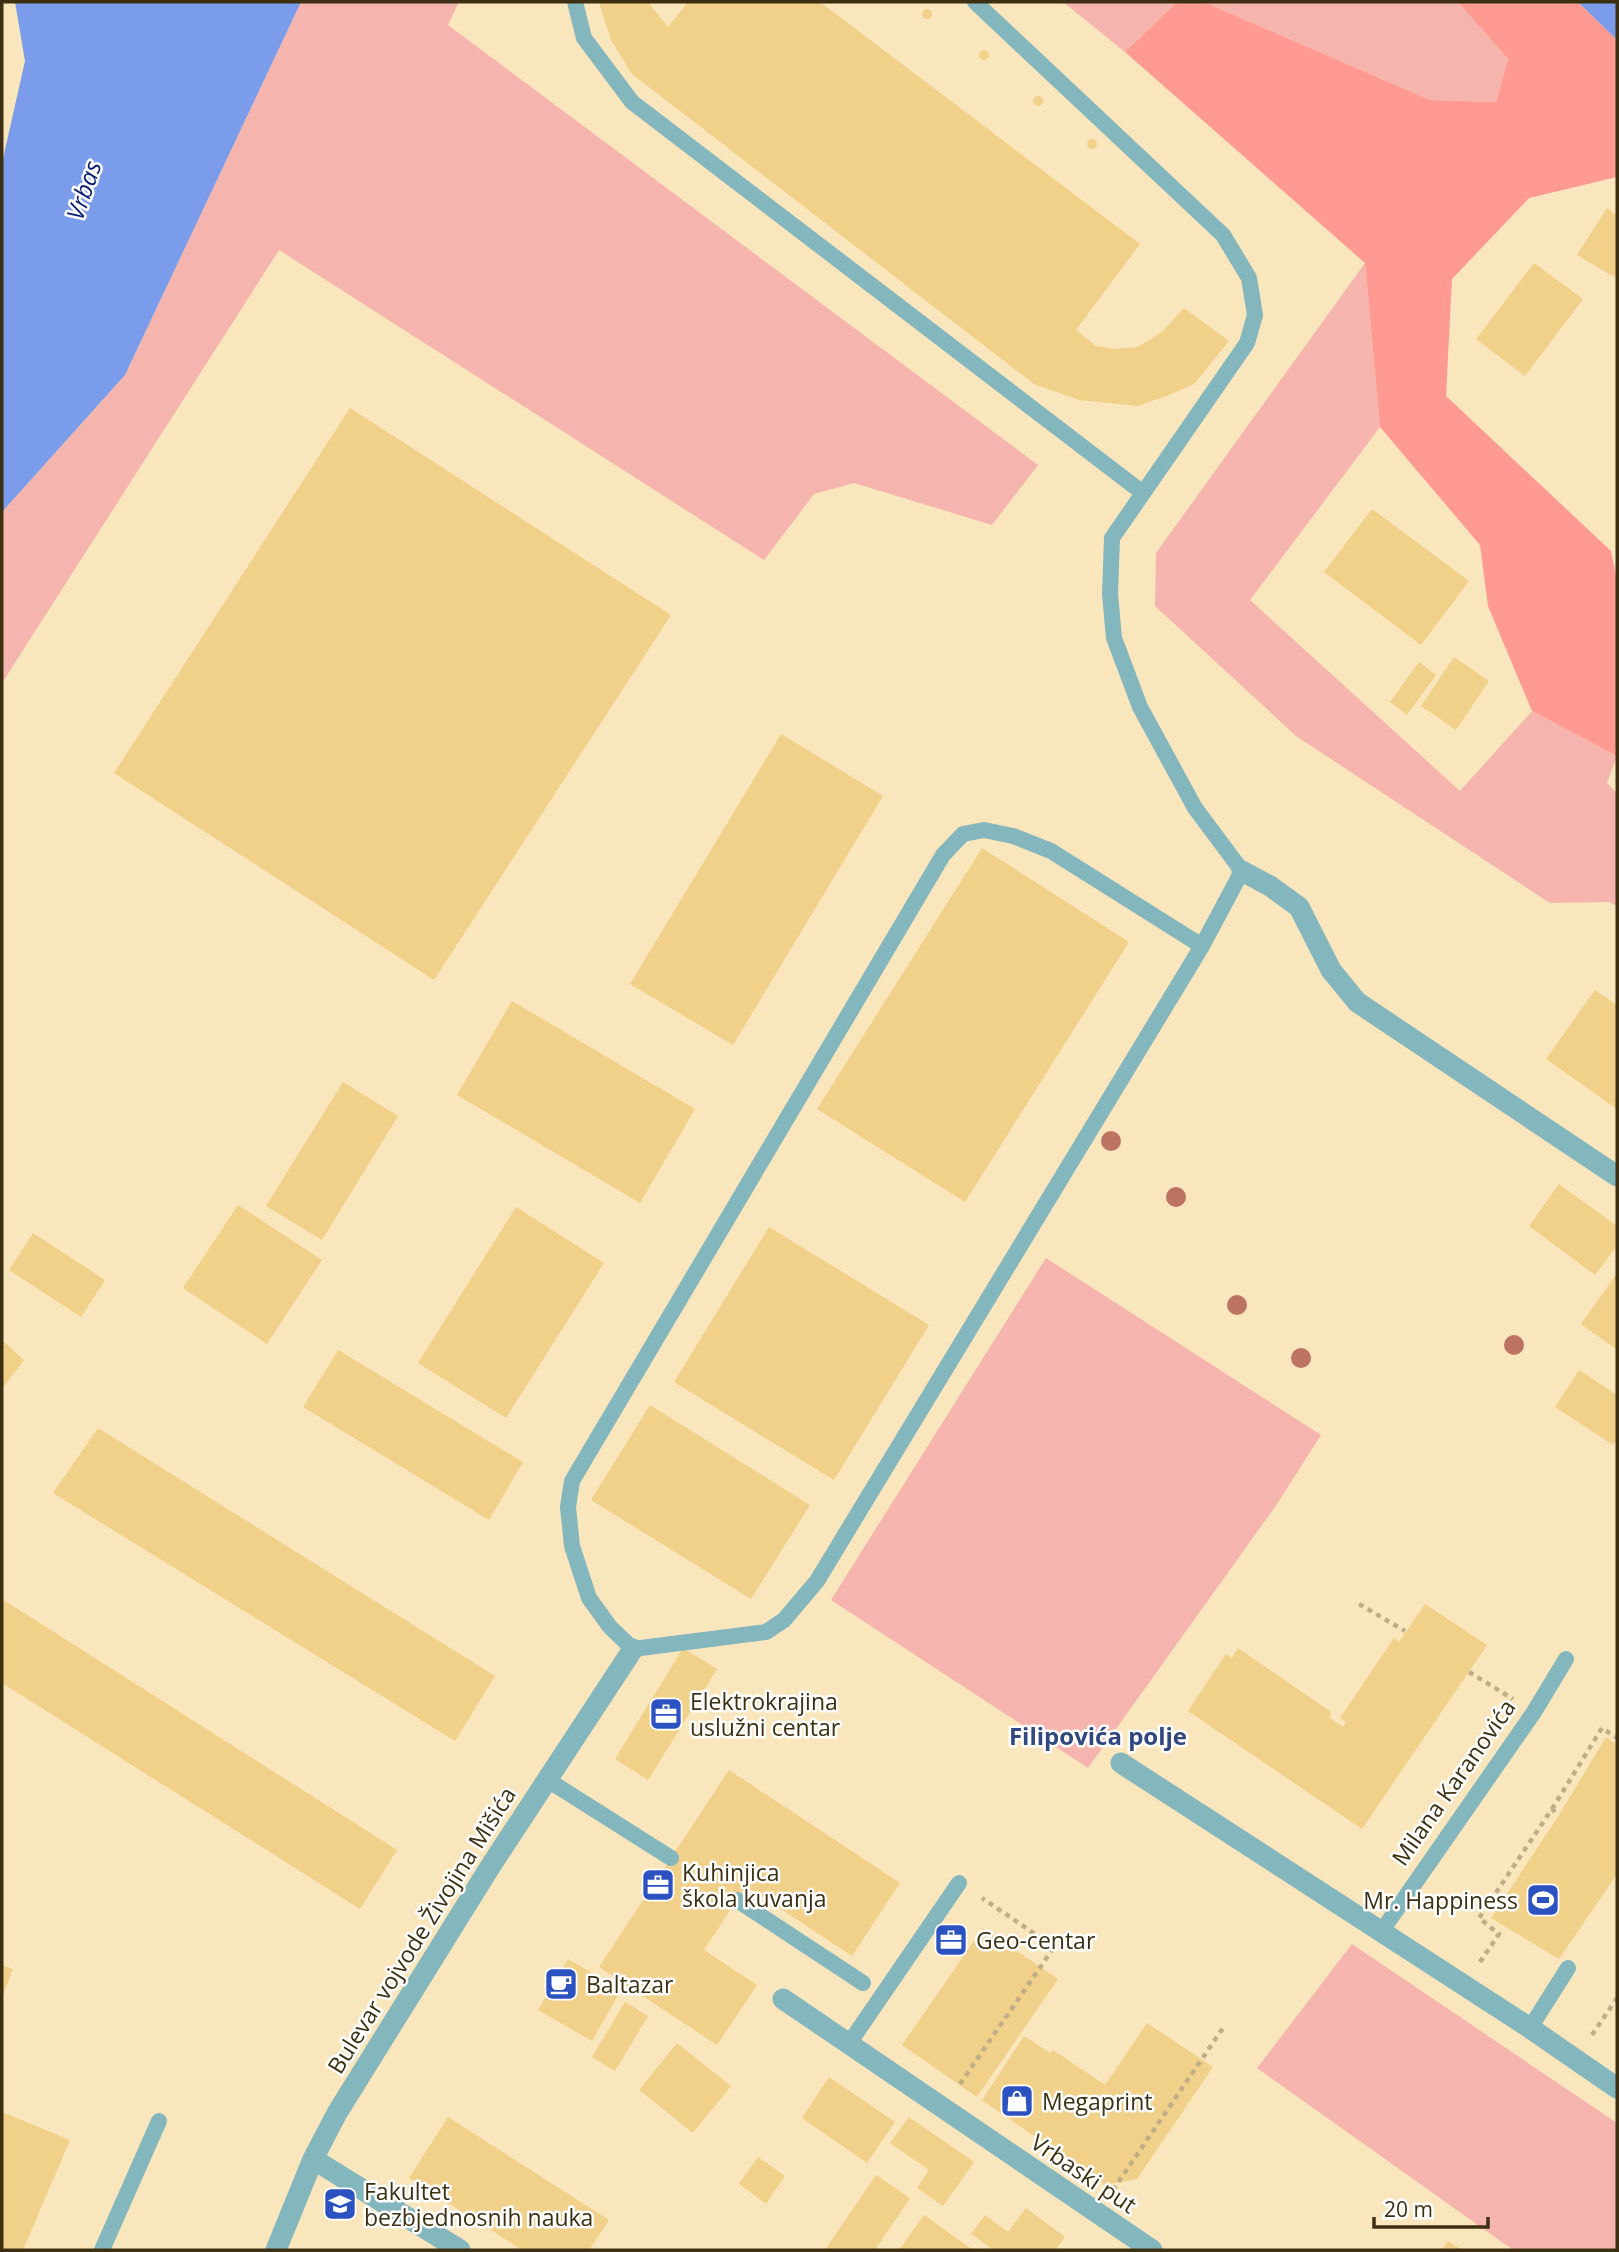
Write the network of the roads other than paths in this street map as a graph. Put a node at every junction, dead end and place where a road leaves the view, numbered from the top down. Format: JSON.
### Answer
{"nodes":[{"id":1,"x":575,"y":2,"type":"edge"},
{"id":2,"x":975,"y":2,"type":"edge"},
{"id":3,"x":1143,"y":494,"type":"junction"},
{"id":4,"x":1242,"y":871,"type":"junction"},
{"id":5,"x":1202,"y":946,"type":"junction"},
{"id":6,"x":1617,"y":1176,"type":"edge"},
{"id":7,"x":633,"y":1649,"type":"junction"},
{"id":8,"x":1566,"y":1659,"type":"dead end"},
{"id":9,"x":1121,"y":1763,"type":"dead end"},
{"id":10,"x":547,"y":1779,"type":"junction"},
{"id":11,"x":671,"y":1858,"type":"dead end"},
{"id":12,"x":959,"y":1883,"type":"road end"},
{"id":13,"x":737,"y":1900,"type":"dead end"},
{"id":14,"x":1381,"y":1932,"type":"junction"},
{"id":15,"x":1568,"y":1968,"type":"dead end"},
{"id":16,"x":863,"y":1983,"type":"dead end"},
{"id":17,"x":783,"y":1999,"type":"dead end"},
{"id":18,"x":1530,"y":2028,"type":"junction"},
{"id":19,"x":848,"y":2045,"type":"junction"},
{"id":20,"x":1617,"y":2088,"type":"edge"},
{"id":21,"x":159,"y":2121,"type":"dead end"},
{"id":22,"x":313,"y":2159,"type":"junction"},
{"id":23,"x":102,"y":2250,"type":"edge"},
{"id":24,"x":276,"y":2250,"type":"edge"},
{"id":25,"x":460,"y":2250,"type":"edge"},
{"id":26,"x":1152,"y":2250,"type":"edge"}],
"edges":[{"from":1,"to":3,"type":"lane"},
{"from":2,"to":3,"type":"lane"},
{"from":3,"to":4,"type":"lane"},
{"from":4,"to":5,"type":"lane"},
{"from":4,"to":6,"type":"street"},
{"from":5,"to":7,"type":"lane"},
{"from":5,"to":7,"type":"lane"},
{"from":7,"to":10,"type":"street","name":"Bulevar vojvode Živojina Mišića"},
{"from":8,"to":14,"type":"lane","name":"Milana Karanovića"},
{"from":9,"to":14,"type":"street"},
{"from":10,"to":11,"type":"lane"},
{"from":10,"to":22,"type":"street","name":"Bulevar vojvode Živojina Mišića"},
{"from":12,"to":19,"type":"lane"},
{"from":13,"to":16,"type":"lane"},
{"from":14,"to":18,"type":"street"},
{"from":15,"to":18,"type":"lane"},
{"from":17,"to":19,"type":"street","name":"Vrbaski put"},
{"from":18,"to":20,"type":"street"},
{"from":19,"to":26,"type":"street","name":"Vrbaski put"},
{"from":21,"to":23,"type":"lane"},
{"from":22,"to":24,"type":"street","name":"Bulevar vojvode Živojina Mišića"},
{"from":22,"to":25,"type":"street"}]}
